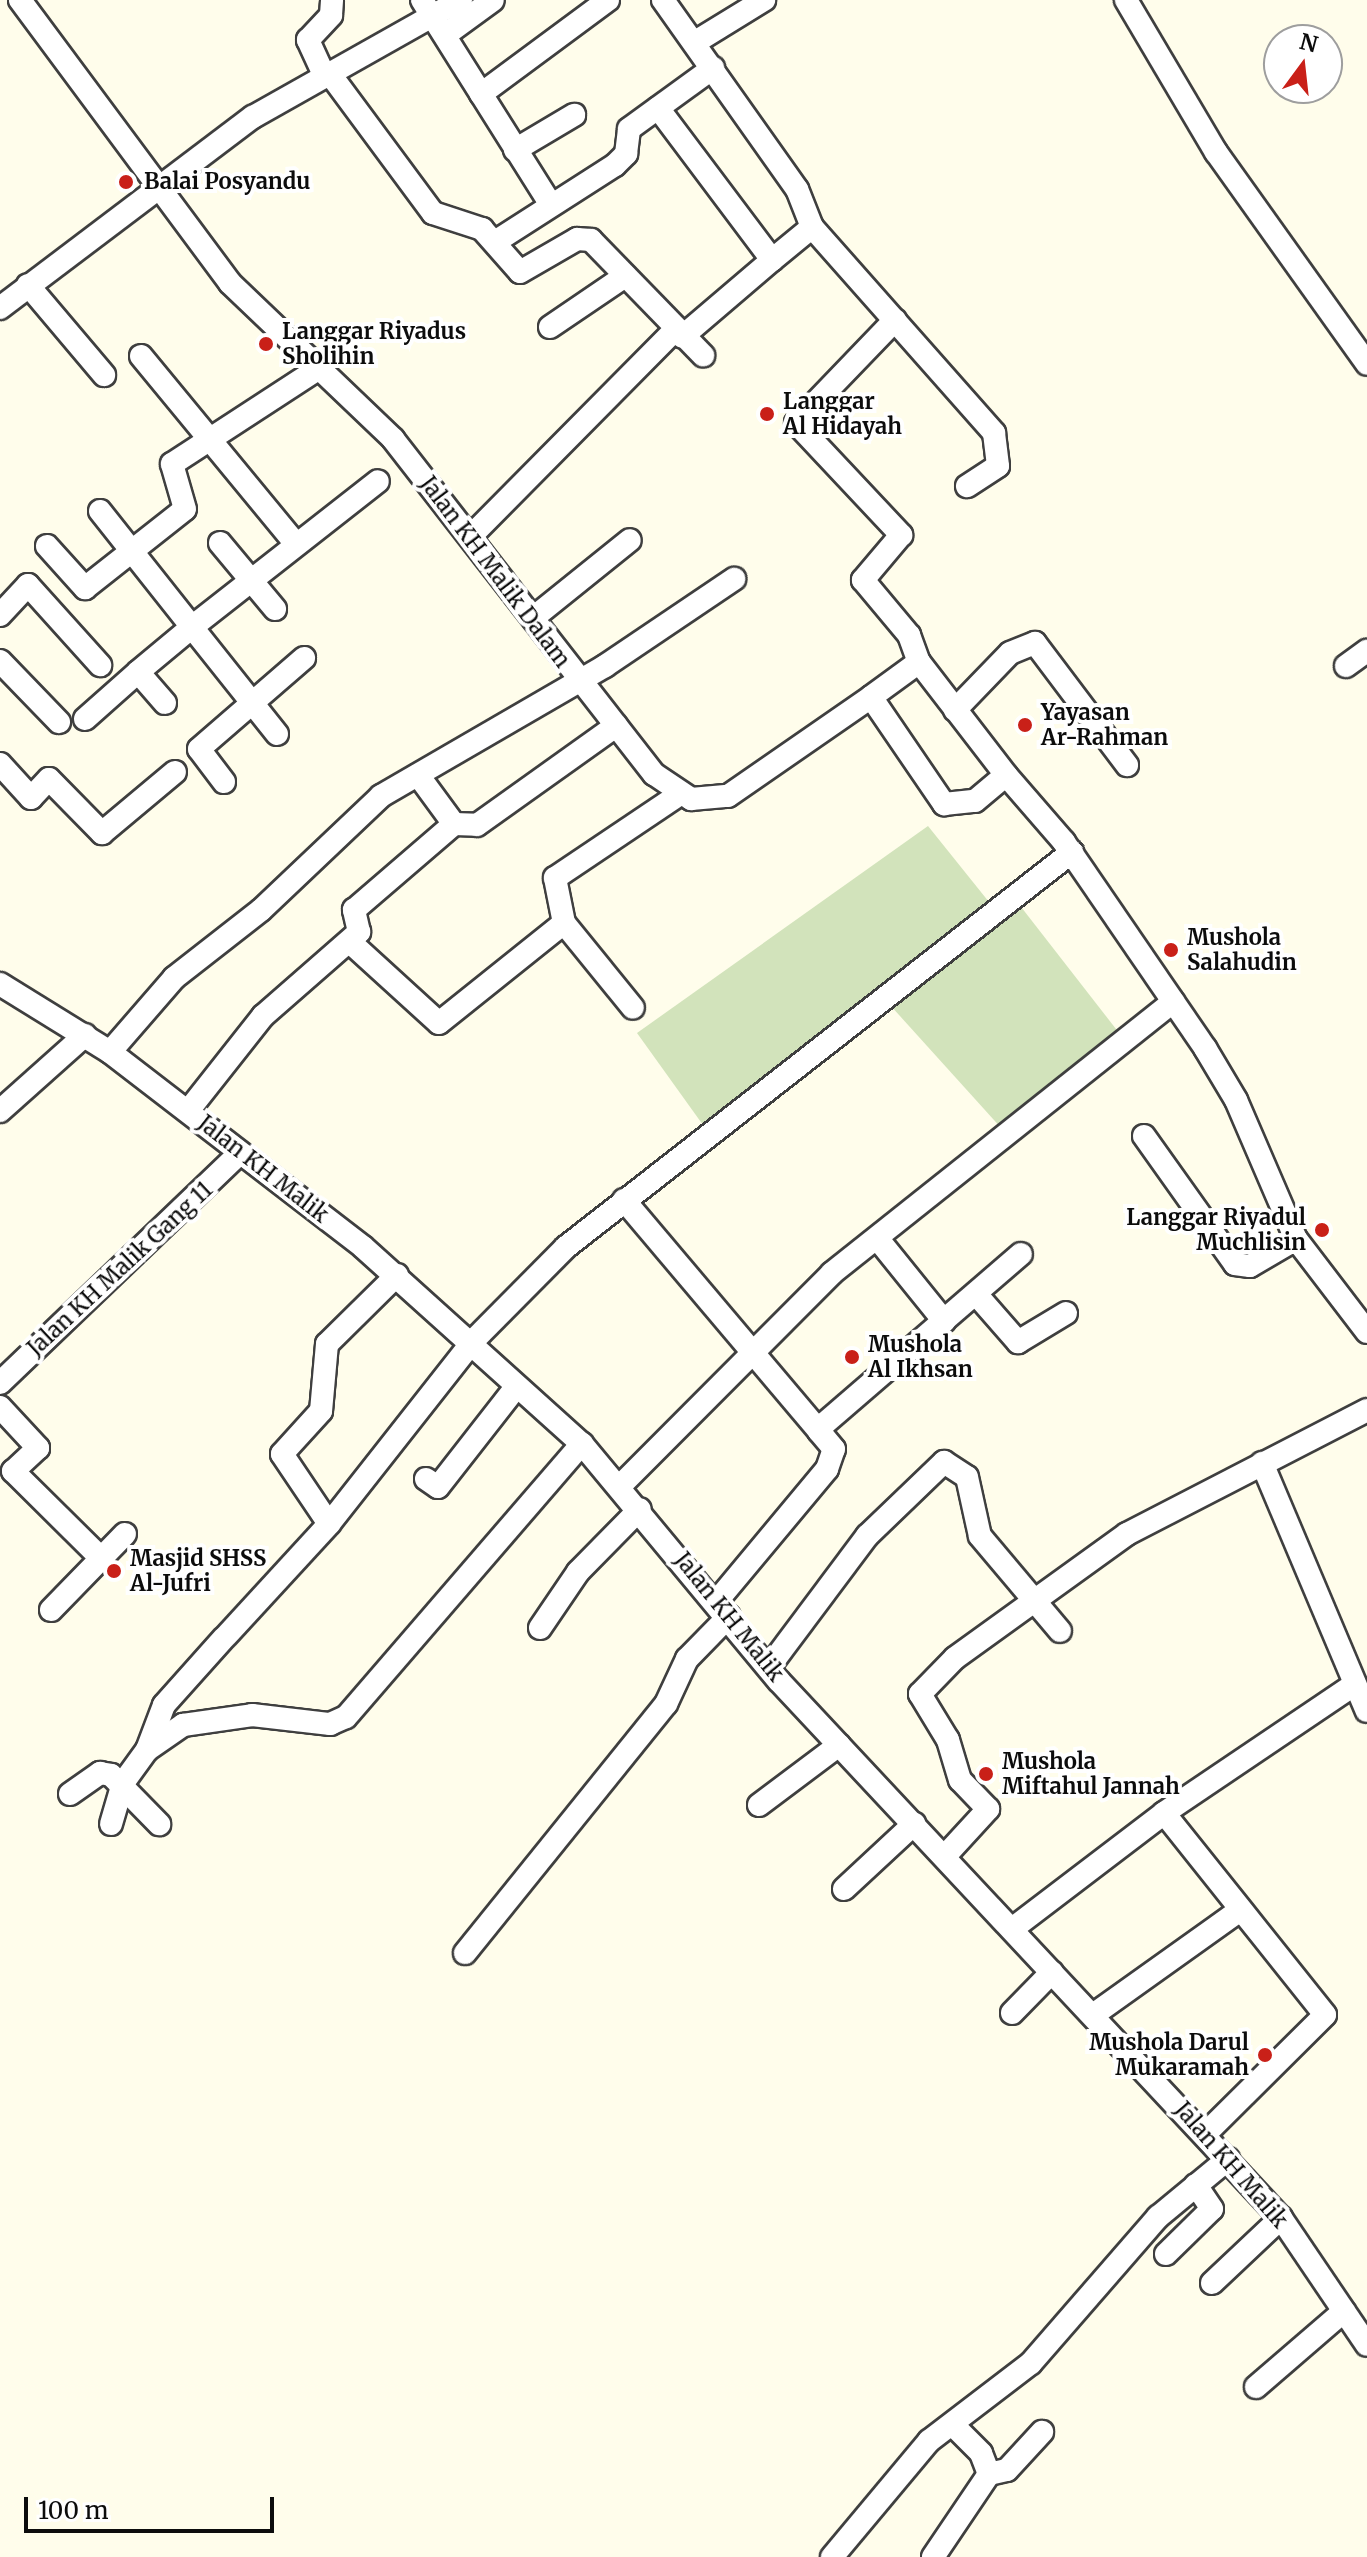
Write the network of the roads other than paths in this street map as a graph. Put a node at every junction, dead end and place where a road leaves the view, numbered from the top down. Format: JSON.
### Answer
{"nodes":[{"id":1,"x":20,"y":0,"type":"edge"},
{"id":2,"x":332,"y":0,"type":"edge"},
{"id":3,"x":461,"y":0,"type":"edge"},
{"id":4,"x":493,"y":0,"type":"edge"},
{"id":5,"x":608,"y":0,"type":"edge"},
{"id":6,"x":663,"y":0,"type":"edge"},
{"id":7,"x":764,"y":0,"type":"edge"},
{"id":8,"x":1126,"y":0,"type":"edge"},
{"id":9,"x":434,"y":18,"type":"edge"},
{"id":10,"x":697,"y":41,"type":"junction"},
{"id":11,"x":713,"y":68,"type":"junction"},
{"id":12,"x":328,"y":76,"type":"junction"},
{"id":13,"x":481,"y":94,"type":"junction"},
{"id":14,"x":658,"y":108,"type":"junction"},
{"id":15,"x":574,"y":115,"type":"dead end"},
{"id":16,"x":515,"y":150,"type":"junction"},
{"id":17,"x":155,"y":188,"type":"junction"},
{"id":18,"x":550,"y":203,"type":"junction"},
{"id":19,"x":812,"y":227,"type":"junction"},
{"id":20,"x":498,"y":240,"type":"dead end"},
{"id":21,"x":772,"y":260,"type":"junction"},
{"id":22,"x":625,"y":276,"type":"junction"},
{"id":23,"x":28,"y":285,"type":"junction"},
{"id":24,"x":0,"y":308,"type":"edge"},
{"id":25,"x":895,"y":320,"type":"junction"},
{"id":26,"x":550,"y":327,"type":"dead end"},
{"id":27,"x":679,"y":334,"type":"junction"},
{"id":28,"x":703,"y":355,"type":"dead end"},
{"id":29,"x":141,"y":356,"type":"dead end"},
{"id":30,"x":1367,"y":364,"type":"edge"},
{"id":31,"x":318,"y":369,"type":"junction"},
{"id":32,"x":104,"y":375,"type":"dead end"},
{"id":33,"x":210,"y":434,"type":"junction"},
{"id":34,"x":378,"y":481,"type":"dead end"},
{"id":35,"x":967,"y":486,"type":"dead end"},
{"id":36,"x":100,"y":511,"type":"dead end"},
{"id":37,"x":471,"y":536,"type":"junction"},
{"id":38,"x":630,"y":540,"type":"dead end"},
{"id":39,"x":220,"y":543,"type":"dead end"},
{"id":40,"x":295,"y":543,"type":"junction"},
{"id":41,"x":47,"y":546,"type":"dead end"},
{"id":42,"x":130,"y":550,"type":"junction"},
{"id":43,"x":249,"y":579,"type":"junction"},
{"id":44,"x":734,"y":579,"type":"dead end"},
{"id":45,"x":275,"y":609,"type":"dead end"},
{"id":46,"x":0,"y":615,"type":"edge"},
{"id":47,"x":533,"y":618,"type":"junction"},
{"id":48,"x":192,"y":627,"type":"junction"},
{"id":49,"x":1367,"y":651,"type":"edge"},
{"id":50,"x":304,"y":658,"type":"dead end"},
{"id":51,"x":0,"y":661,"type":"edge"},
{"id":52,"x":919,"y":662,"type":"junction"},
{"id":53,"x":100,"y":665,"type":"dead end"},
{"id":54,"x":1346,"y":666,"type":"dead end"},
{"id":55,"x":138,"y":672,"type":"junction"},
{"id":56,"x":576,"y":681,"type":"junction"},
{"id":57,"x":871,"y":697,"type":"junction"},
{"id":58,"x":165,"y":703,"type":"dead end"},
{"id":59,"x":251,"y":703,"type":"junction"},
{"id":60,"x":955,"y":710,"type":"junction"},
{"id":61,"x":85,"y":719,"type":"dead end"},
{"id":62,"x":59,"y":722,"type":"dead end"},
{"id":63,"x":616,"y":726,"type":"junction"},
{"id":64,"x":277,"y":734,"type":"dead end"},
{"id":65,"x":0,"y":764,"type":"edge"},
{"id":66,"x":1127,"y":765,"type":"dead end"},
{"id":67,"x":175,"y":772,"type":"dead end"},
{"id":68,"x":418,"y":775,"type":"junction"},
{"id":69,"x":1006,"y":775,"type":"junction"},
{"id":70,"x":224,"y":782,"type":"dead end"},
{"id":71,"x":680,"y":794,"type":"junction"},
{"id":72,"x":454,"y":824,"type":"junction"},
{"id":73,"x":1072,"y":852,"type":"junction"},
{"id":74,"x":564,"y":923,"type":"junction"},
{"id":75,"x":350,"y":942,"type":"junction"},
{"id":76,"x":0,"y":984,"type":"edge"},
{"id":77,"x":1173,"y":1002,"type":"junction"},
{"id":78,"x":633,"y":1008,"type":"dead end"},
{"id":79,"x":85,"y":1035,"type":"junction"},
{"id":80,"x":110,"y":1052,"type":"junction"},
{"id":81,"x":0,"y":1111,"type":"edge"},
{"id":82,"x":188,"y":1111,"type":"junction"},
{"id":83,"x":1144,"y":1136,"type":"dead end"},
{"id":84,"x":238,"y":1155,"type":"junction"},
{"id":85,"x":624,"y":1200,"type":"junction"},
{"id":86,"x":877,"y":1238,"type":"junction"},
{"id":87,"x":1296,"y":1239,"type":"junction"},
{"id":88,"x":1021,"y":1254,"type":"dead end"},
{"id":89,"x":397,"y":1275,"type":"junction"},
{"id":90,"x":976,"y":1294,"type":"junction"},
{"id":91,"x":1066,"y":1313,"type":"dead end"},
{"id":92,"x":944,"y":1321,"type":"junction"},
{"id":93,"x":1367,"y":1332,"type":"edge"},
{"id":94,"x":472,"y":1342,"type":"junction"},
{"id":95,"x":748,"y":1355,"type":"junction"},
{"id":96,"x":0,"y":1383,"type":"edge"},
{"id":97,"x":517,"y":1386,"type":"junction"},
{"id":98,"x":0,"y":1407,"type":"edge"},
{"id":99,"x":1367,"y":1410,"type":"edge"},
{"id":100,"x":819,"y":1431,"type":"junction"},
{"id":101,"x":582,"y":1444,"type":"junction"},
{"id":102,"x":1262,"y":1463,"type":"junction"},
{"id":103,"x":426,"y":1479,"type":"dead end"},
{"id":104,"x":621,"y":1485,"type":"junction"},
{"id":105,"x":640,"y":1509,"type":"junction"},
{"id":106,"x":329,"y":1524,"type":"junction"},
{"id":107,"x":125,"y":1534,"type":"dead end"},
{"id":108,"x":100,"y":1557,"type":"junction"},
{"id":109,"x":1037,"y":1598,"type":"junction"},
{"id":110,"x":723,"y":1608,"type":"junction"},
{"id":111,"x":51,"y":1610,"type":"dead end"},
{"id":112,"x":540,"y":1628,"type":"dead end"},
{"id":113,"x":1060,"y":1631,"type":"dead end"},
{"id":114,"x":769,"y":1667,"type":"junction"},
{"id":115,"x":1355,"y":1684,"type":"junction"},
{"id":116,"x":1367,"y":1711,"type":"edge"},
{"id":117,"x":839,"y":1745,"type":"junction"},
{"id":118,"x":147,"y":1750,"type":"junction"},
{"id":119,"x":123,"y":1783,"type":"junction"},
{"id":120,"x":70,"y":1794,"type":"dead end"},
{"id":121,"x":759,"y":1805,"type":"dead end"},
{"id":122,"x":1164,"y":1813,"type":"junction"},
{"id":123,"x":111,"y":1824,"type":"dead end"},
{"id":124,"x":159,"y":1824,"type":"dead end"},
{"id":125,"x":914,"y":1824,"type":"junction"},
{"id":126,"x":945,"y":1856,"type":"junction"},
{"id":127,"x":844,"y":1889,"type":"dead end"},
{"id":128,"x":1239,"y":1911,"type":"junction"},
{"id":129,"x":1012,"y":1929,"type":"junction"},
{"id":130,"x":465,"y":1953,"type":"dead end"},
{"id":131,"x":1052,"y":1972,"type":"junction"},
{"id":132,"x":1012,"y":2013,"type":"dead end"},
{"id":133,"x":1093,"y":2015,"type":"junction"},
{"id":134,"x":1206,"y":2133,"type":"junction"},
{"id":135,"x":1228,"y":2159,"type":"junction"},
{"id":136,"x":1196,"y":2185,"type":"junction"},
{"id":137,"x":1281,"y":2218,"type":"junction"},
{"id":138,"x":1166,"y":2254,"type":"dead end"},
{"id":139,"x":1212,"y":2283,"type":"dead end"},
{"id":140,"x":1344,"y":2311,"type":"junction"},
{"id":141,"x":1367,"y":2345,"type":"edge"},
{"id":142,"x":1256,"y":2387,"type":"dead end"},
{"id":143,"x":953,"y":2425,"type":"junction"},
{"id":144,"x":1042,"y":2432,"type":"dead end"},
{"id":145,"x":989,"y":2474,"type":"junction"},
{"id":146,"x":832,"y":2557,"type":"edge"},
{"id":147,"x":933,"y":2557,"type":"edge"}],
"edges":[{"from":1,"to":17,"type":"street","name":"Jalan KH Malik Dalam"},
{"from":2,"to":12,"type":"street"},
{"from":3,"to":9,"type":"street"},
{"from":4,"to":9,"type":"street"},
{"from":5,"to":13,"type":"street"},
{"from":6,"to":10,"type":"street"},
{"from":7,"to":10,"type":"street"},
{"from":8,"to":30,"type":"street"},
{"from":9,"to":12,"type":"street"},
{"from":9,"to":13,"type":"street"},
{"from":10,"to":11,"type":"street"},
{"from":11,"to":14,"type":"street"},
{"from":11,"to":19,"type":"street"},
{"from":12,"to":17,"type":"street"},
{"from":12,"to":22,"type":"street"},
{"from":13,"to":16,"type":"street"},
{"from":14,"to":18,"type":"street"},
{"from":14,"to":21,"type":"street"},
{"from":15,"to":16,"type":"street"},
{"from":16,"to":18,"type":"street"},
{"from":17,"to":23,"type":"street"},
{"from":17,"to":31,"type":"street","name":"Jalan KH Malik Dalam"},
{"from":18,"to":20,"type":"street"},
{"from":19,"to":21,"type":"street"},
{"from":19,"to":25,"type":"street"},
{"from":21,"to":27,"type":"street"},
{"from":22,"to":26,"type":"street"},
{"from":22,"to":27,"type":"street"},
{"from":23,"to":24,"type":"street"},
{"from":23,"to":32,"type":"street"},
{"from":25,"to":35,"type":"street"},
{"from":25,"to":52,"type":"street"},
{"from":27,"to":28,"type":"street"},
{"from":27,"to":37,"type":"street"},
{"from":29,"to":33,"type":"street"},
{"from":31,"to":33,"type":"street"},
{"from":31,"to":37,"type":"street","name":"Jalan KH Malik Dalam"},
{"from":33,"to":40,"type":"street"},
{"from":33,"to":42,"type":"street"},
{"from":34,"to":40,"type":"street"},
{"from":36,"to":42,"type":"street"},
{"from":37,"to":47,"type":"street","name":"Jalan KH Malik Dalam"},
{"from":38,"to":47,"type":"street"},
{"from":39,"to":43,"type":"street"},
{"from":40,"to":43,"type":"street"},
{"from":41,"to":42,"type":"street"},
{"from":42,"to":48,"type":"street"},
{"from":43,"to":45,"type":"street"},
{"from":43,"to":48,"type":"street"},
{"from":44,"to":56,"type":"street"},
{"from":46,"to":53,"type":"street"},
{"from":47,"to":56,"type":"street","name":"Jalan KH Malik Dalam"},
{"from":48,"to":55,"type":"street"},
{"from":48,"to":59,"type":"street"},
{"from":49,"to":54,"type":"street"},
{"from":50,"to":59,"type":"street"},
{"from":51,"to":62,"type":"street"},
{"from":52,"to":57,"type":"street"},
{"from":52,"to":60,"type":"street"},
{"from":55,"to":58,"type":"street"},
{"from":55,"to":61,"type":"street"},
{"from":56,"to":63,"type":"street","name":"Jalan KH Malik Dalam"},
{"from":56,"to":68,"type":"street"},
{"from":57,"to":69,"type":"street"},
{"from":57,"to":71,"type":"street"},
{"from":59,"to":64,"type":"street"},
{"from":59,"to":70,"type":"street"},
{"from":60,"to":66,"type":"street"},
{"from":60,"to":69,"type":"street"},
{"from":63,"to":71,"type":"street","name":"Jalan KH Malik Dalam"},
{"from":63,"to":72,"type":"street"},
{"from":65,"to":67,"type":"street"},
{"from":68,"to":72,"type":"street"},
{"from":68,"to":80,"type":"street"},
{"from":69,"to":73,"type":"street"},
{"from":71,"to":74,"type":"street"},
{"from":72,"to":75,"type":"street"},
{"from":73,"to":77,"type":"street"},
{"from":73,"to":85,"type":"street"},
{"from":74,"to":75,"type":"street"},
{"from":74,"to":78,"type":"street"},
{"from":75,"to":82,"type":"street"},
{"from":76,"to":79,"type":"street","name":"Jalan KH Malik"},
{"from":77,"to":86,"type":"street"},
{"from":77,"to":87,"type":"street"},
{"from":79,"to":80,"type":"street","name":"Jalan KH Malik"},
{"from":79,"to":81,"type":"street"},
{"from":80,"to":82,"type":"street","name":"Jalan KH Malik"},
{"from":82,"to":84,"type":"street","name":"Jalan KH Malik"},
{"from":83,"to":87,"type":"street"},
{"from":84,"to":89,"type":"street","name":"Jalan KH Malik"},
{"from":84,"to":96,"type":"street","name":"Jalan KH Malik Gang 11"},
{"from":85,"to":94,"type":"street"},
{"from":85,"to":95,"type":"street"},
{"from":86,"to":92,"type":"street"},
{"from":86,"to":95,"type":"street"},
{"from":87,"to":93,"type":"street"},
{"from":88,"to":90,"type":"street"},
{"from":89,"to":94,"type":"street","name":"Jalan KH Malik"},
{"from":89,"to":106,"type":"street"},
{"from":90,"to":91,"type":"street"},
{"from":90,"to":92,"type":"street"},
{"from":92,"to":100,"type":"street"},
{"from":94,"to":97,"type":"street","name":"Jalan KH Malik"},
{"from":94,"to":106,"type":"street"},
{"from":95,"to":100,"type":"street"},
{"from":95,"to":104,"type":"street"},
{"from":97,"to":101,"type":"street","name":"Jalan KH Malik"},
{"from":97,"to":103,"type":"street"},
{"from":98,"to":108,"type":"street"},
{"from":99,"to":102,"type":"street"},
{"from":100,"to":110,"type":"street"},
{"from":101,"to":104,"type":"street","name":"Jalan KH Malik"},
{"from":101,"to":118,"type":"street"},
{"from":102,"to":109,"type":"street"},
{"from":102,"to":115,"type":"street"},
{"from":104,"to":105,"type":"street","name":"Jalan KH Malik"},
{"from":105,"to":110,"type":"street","name":"Jalan KH Malik"},
{"from":105,"to":112,"type":"street"},
{"from":106,"to":118,"type":"street"},
{"from":107,"to":108,"type":"street"},
{"from":108,"to":111,"type":"street"},
{"from":109,"to":113,"type":"street"},
{"from":109,"to":114,"type":"street"},
{"from":109,"to":126,"type":"street"},
{"from":110,"to":114,"type":"street","name":"Jalan KH Malik"},
{"from":110,"to":130,"type":"street"},
{"from":114,"to":117,"type":"street","name":"Jalan KH Malik"},
{"from":115,"to":116,"type":"street"},
{"from":115,"to":122,"type":"street"},
{"from":117,"to":121,"type":"street"},
{"from":117,"to":125,"type":"street","name":"Jalan KH Malik"},
{"from":118,"to":119,"type":"street"},
{"from":119,"to":120,"type":"street"},
{"from":119,"to":123,"type":"street"},
{"from":119,"to":124,"type":"street"},
{"from":122,"to":128,"type":"street"},
{"from":122,"to":129,"type":"street"},
{"from":125,"to":126,"type":"street","name":"Jalan KH Malik"},
{"from":125,"to":127,"type":"street"},
{"from":126,"to":129,"type":"street","name":"Jalan KH Malik"},
{"from":128,"to":133,"type":"street"},
{"from":128,"to":134,"type":"street"},
{"from":129,"to":131,"type":"street","name":"Jalan KH Malik"},
{"from":131,"to":132,"type":"street"},
{"from":131,"to":133,"type":"street","name":"Jalan KH Malik"},
{"from":133,"to":134,"type":"street","name":"Jalan KH Malik"},
{"from":134,"to":135,"type":"street","name":"Jalan KH Malik"},
{"from":135,"to":136,"type":"street"},
{"from":135,"to":137,"type":"street","name":"Jalan KH Malik"},
{"from":136,"to":138,"type":"street"},
{"from":136,"to":143,"type":"street"},
{"from":137,"to":139,"type":"street"},
{"from":137,"to":140,"type":"street","name":"Jalan KH Malik"},
{"from":140,"to":141,"type":"street","name":"Jalan KH Malik"},
{"from":140,"to":142,"type":"street"},
{"from":143,"to":145,"type":"street"},
{"from":143,"to":146,"type":"street"},
{"from":144,"to":145,"type":"street"},
{"from":145,"to":147,"type":"street"}]}
